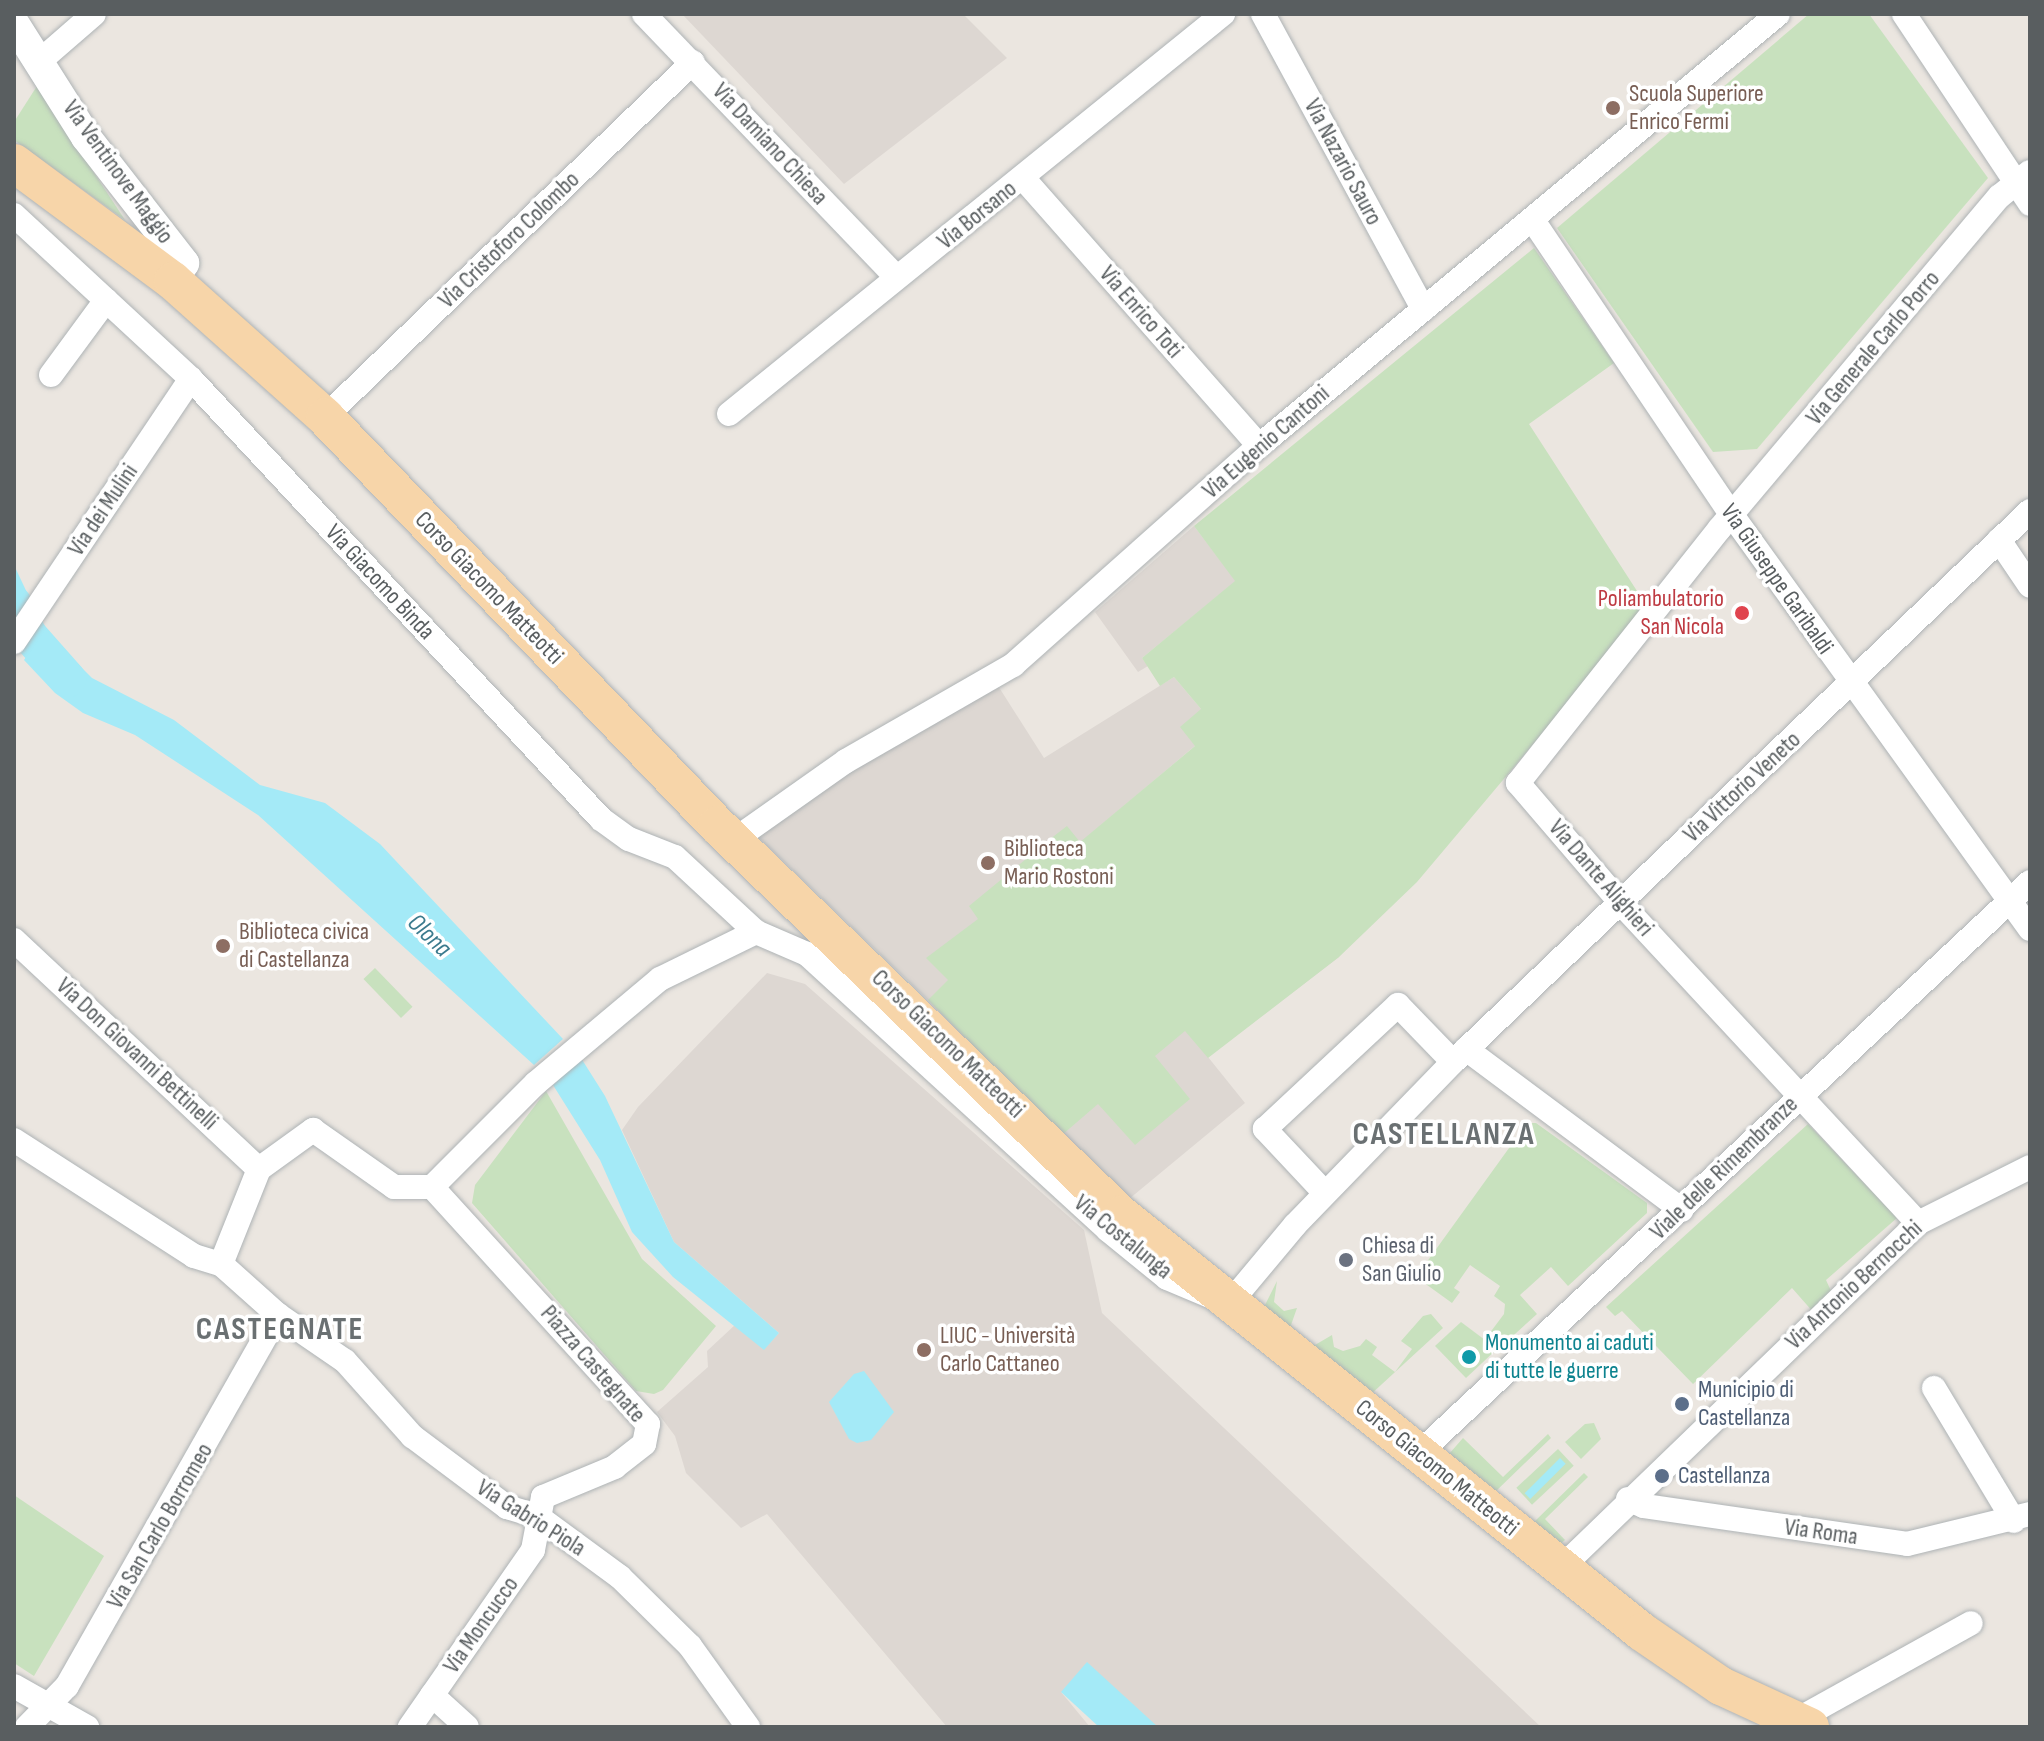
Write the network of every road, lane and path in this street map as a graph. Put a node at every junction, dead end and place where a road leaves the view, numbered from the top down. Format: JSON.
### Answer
{"nodes":[{"id":1,"x":94,"y":14,"type":"edge"},
{"id":2,"x":644,"y":14,"type":"edge"},
{"id":3,"x":1223,"y":14,"type":"edge"},
{"id":4,"x":1263,"y":14,"type":"edge"},
{"id":5,"x":1778,"y":14,"type":"edge"},
{"id":6,"x":1904,"y":14,"type":"edge"},
{"id":7,"x":14,"y":23,"type":"edge"},
{"id":8,"x":41,"y":60,"type":"junction"},
{"id":9,"x":693,"y":62,"type":"junction"},
{"id":10,"x":14,"y":163,"type":"edge"},
{"id":11,"x":2022,"y":176,"type":"edge"},
{"id":12,"x":1023,"y":178,"type":"junction"},
{"id":13,"x":2030,"y":204,"type":"edge"},
{"id":14,"x":14,"y":215,"type":"edge"},
{"id":15,"x":1534,"y":222,"type":"junction"},
{"id":16,"x":895,"y":276,"type":"junction"},
{"id":17,"x":173,"y":281,"type":"junction"},
{"id":18,"x":106,"y":300,"type":"junction"},
{"id":19,"x":1423,"y":309,"type":"junction"},
{"id":20,"x":51,"y":375,"type":"dead end"},
{"id":21,"x":191,"y":379,"type":"junction"},
{"id":22,"x":729,"y":414,"type":"dead end"},
{"id":23,"x":325,"y":417,"type":"junction"},
{"id":24,"x":1259,"y":446,"type":"junction"},
{"id":25,"x":2030,"y":511,"type":"edge"},
{"id":26,"x":1732,"y":515,"type":"junction"},
{"id":27,"x":1999,"y":540,"type":"junction"},
{"id":28,"x":2030,"y":586,"type":"edge"},
{"id":29,"x":14,"y":642,"type":"edge"},
{"id":30,"x":1851,"y":684,"type":"junction"},
{"id":31,"x":734,"y":840,"type":"junction"},
{"id":32,"x":2030,"y":882,"type":"edge"},
{"id":33,"x":2010,"y":901,"type":"junction"},
{"id":34,"x":1620,"y":902,"type":"junction"},
{"id":35,"x":2030,"y":929,"type":"edge"},
{"id":36,"x":756,"y":932,"type":"junction"},
{"id":37,"x":14,"y":940,"type":"edge"},
{"id":38,"x":1460,"y":1056,"type":"junction"},
{"id":39,"x":1798,"y":1096,"type":"junction"},
{"id":40,"x":14,"y":1140,"type":"edge"},
{"id":41,"x":2030,"y":1167,"type":"edge"},
{"id":42,"x":259,"y":1169,"type":"junction"},
{"id":43,"x":432,"y":1187,"type":"junction"},
{"id":44,"x":1063,"y":1187,"type":"junction"},
{"id":45,"x":1325,"y":1193,"type":"junction"},
{"id":46,"x":1682,"y":1210,"type":"junction"},
{"id":47,"x":1121,"y":1215,"type":"junction"},
{"id":48,"x":1918,"y":1223,"type":"junction"},
{"id":49,"x":221,"y":1264,"type":"junction"},
{"id":50,"x":1229,"y":1304,"type":"junction"},
{"id":51,"x":278,"y":1315,"type":"junction"},
{"id":52,"x":1934,"y":1388,"type":"dead end"},
{"id":53,"x":1417,"y":1455,"type":"junction"},
{"id":54,"x":1628,"y":1499,"type":"junction"},
{"id":55,"x":537,"y":1516,"type":"junction"},
{"id":56,"x":2022,"y":1518,"type":"edge"},
{"id":57,"x":1561,"y":1568,"type":"junction"},
{"id":58,"x":1971,"y":1623,"type":"dead end"},
{"id":59,"x":14,"y":1686,"type":"edge"},
{"id":60,"x":432,"y":1695,"type":"junction"},
{"id":61,"x":49,"y":1706,"type":"junction"},
{"id":62,"x":1802,"y":1724,"type":"edge"},
{"id":63,"x":27,"y":1727,"type":"edge"},
{"id":64,"x":87,"y":1727,"type":"edge"},
{"id":65,"x":410,"y":1727,"type":"edge"},
{"id":66,"x":467,"y":1727,"type":"edge"},
{"id":67,"x":748,"y":1727,"type":"edge"}],
"edges":[{"from":1,"to":8,"type":"street"},
{"from":2,"to":9,"type":"street","name":"Via Damiano Chiesa"},
{"from":3,"to":12,"type":"street","name":"Via Borsano"},
{"from":4,"to":19,"type":"street","name":"Via Nazario Sauro"},
{"from":5,"to":15,"type":"street","name":"Via Eugenio Cantoni"},
{"from":6,"to":11,"type":"street"},
{"from":7,"to":8,"type":"street","name":"Via Ventinove Maggio"},
{"from":8,"to":17,"type":"street","name":"Via Ventinove Maggio"},
{"from":9,"to":16,"type":"street","name":"Via Damiano Chiesa"},
{"from":9,"to":23,"type":"street","name":"Via Cristoforo Colombo"},
{"from":10,"to":17,"type":"main road","name":"Corso Giacomo Matteotti"},
{"from":11,"to":13,"type":"street"},
{"from":11,"to":26,"type":"street","name":"Via Generale Carlo Porro"},
{"from":12,"to":16,"type":"street","name":"Via Borsano"},
{"from":12,"to":24,"type":"street","name":"Via Enrico Toti"},
{"from":14,"to":18,"type":"street","name":"Via Giacomo Binda"},
{"from":15,"to":19,"type":"street","name":"Via Eugenio Cantoni"},
{"from":15,"to":26,"type":"street","name":"Via Giuseppe Garibaldi"},
{"from":16,"to":22,"type":"street","name":"Via Borsano"},
{"from":17,"to":23,"type":"main road","name":"Corso Giacomo Matteotti"},
{"from":18,"to":20,"type":"street"},
{"from":18,"to":21,"type":"street","name":"Via Giacomo Binda"},
{"from":19,"to":24,"type":"street","name":"Via Eugenio Cantoni"},
{"from":21,"to":29,"type":"street","name":"Via dei Mulini"},
{"from":21,"to":36,"type":"street","name":"Via Giacomo Binda"},
{"from":23,"to":31,"type":"main road","name":"Corso Giacomo Matteotti"},
{"from":24,"to":31,"type":"street","name":"Via Eugenio Cantoni"},
{"from":25,"to":27,"type":"street","name":"Via Vittorio Veneto"},
{"from":26,"to":30,"type":"street","name":"Via Giuseppe Garibaldi"},
{"from":26,"to":34,"type":"street","name":"Via Dante Alighieri"},
{"from":27,"to":28,"type":"street"},
{"from":27,"to":30,"type":"street","name":"Via Vittorio Veneto"},
{"from":30,"to":33,"type":"street","name":"Via Giuseppe Garibaldi"},
{"from":30,"to":34,"type":"street","name":"Via Vittorio Veneto"},
{"from":31,"to":47,"type":"main road","name":"Corso Giacomo Matteotti"},
{"from":32,"to":33,"type":"street","name":"Viale delle Rimembranze"},
{"from":33,"to":35,"type":"street","name":"Via Giuseppe Garibaldi"},
{"from":33,"to":39,"type":"street","name":"Viale delle Rimembranze"},
{"from":34,"to":38,"type":"street","name":"Via Vittorio Veneto"},
{"from":34,"to":39,"type":"street","name":"Via Dante Alighieri"},
{"from":36,"to":43,"type":"street"},
{"from":36,"to":44,"type":"street","name":"Via Costalunga"},
{"from":37,"to":42,"type":"street","name":"Via Don Giovanni Bettinelli"},
{"from":38,"to":45,"type":"street","name":"Via Vittorio Veneto"},
{"from":38,"to":45,"type":"street"},
{"from":38,"to":46,"type":"street"},
{"from":39,"to":46,"type":"street","name":"Viale delle Rimembranze"},
{"from":39,"to":48,"type":"street","name":"Via Dante Alighieri"},
{"from":40,"to":49,"type":"street"},
{"from":41,"to":48,"type":"street","name":"Via Antonio Bernocchi"},
{"from":42,"to":43,"type":"street"},
{"from":42,"to":49,"type":"street"},
{"from":43,"to":55,"type":"street","name":"Piazza Castegnate"},
{"from":44,"to":47,"type":"street","name":"Via Costalunga"},
{"from":44,"to":50,"type":"street","name":"Via Costalunga"},
{"from":45,"to":50,"type":"street","name":"Via Vittorio Veneto"},
{"from":46,"to":53,"type":"street","name":"Viale delle Rimembranze"},
{"from":47,"to":50,"type":"main road","name":"Corso Giacomo Matteotti"},
{"from":48,"to":54,"type":"street","name":"Via Antonio Bernocchi"},
{"from":49,"to":51,"type":"street","name":"Via Gabrio Piola"},
{"from":50,"to":53,"type":"main road","name":"Corso Giacomo Matteotti"},
{"from":51,"to":55,"type":"street","name":"Via Gabrio Piola"},
{"from":51,"to":61,"type":"street","name":"Via San Carlo Borromeo"},
{"from":52,"to":56,"type":"street","name":"Via Roma"},
{"from":53,"to":57,"type":"main road","name":"Corso Giacomo Matteotti"},
{"from":54,"to":56,"type":"street","name":"Via Roma"},
{"from":54,"to":57,"type":"street","name":"Via Antonio Bernocchi"},
{"from":55,"to":60,"type":"street","name":"Via Moncucco"},
{"from":55,"to":67,"type":"street","name":"Via Gabrio Piola"},
{"from":57,"to":62,"type":"main road","name":"Corso Giacomo Matteotti"},
{"from":58,"to":62,"type":"street","name":"Corso Giacomo Matteotti"},
{"from":59,"to":61,"type":"street"},
{"from":60,"to":65,"type":"street","name":"Via Moncucco"},
{"from":60,"to":66,"type":"street"},
{"from":61,"to":63,"type":"street","name":"Via San Carlo Borromeo"},
{"from":61,"to":64,"type":"street"}]}
